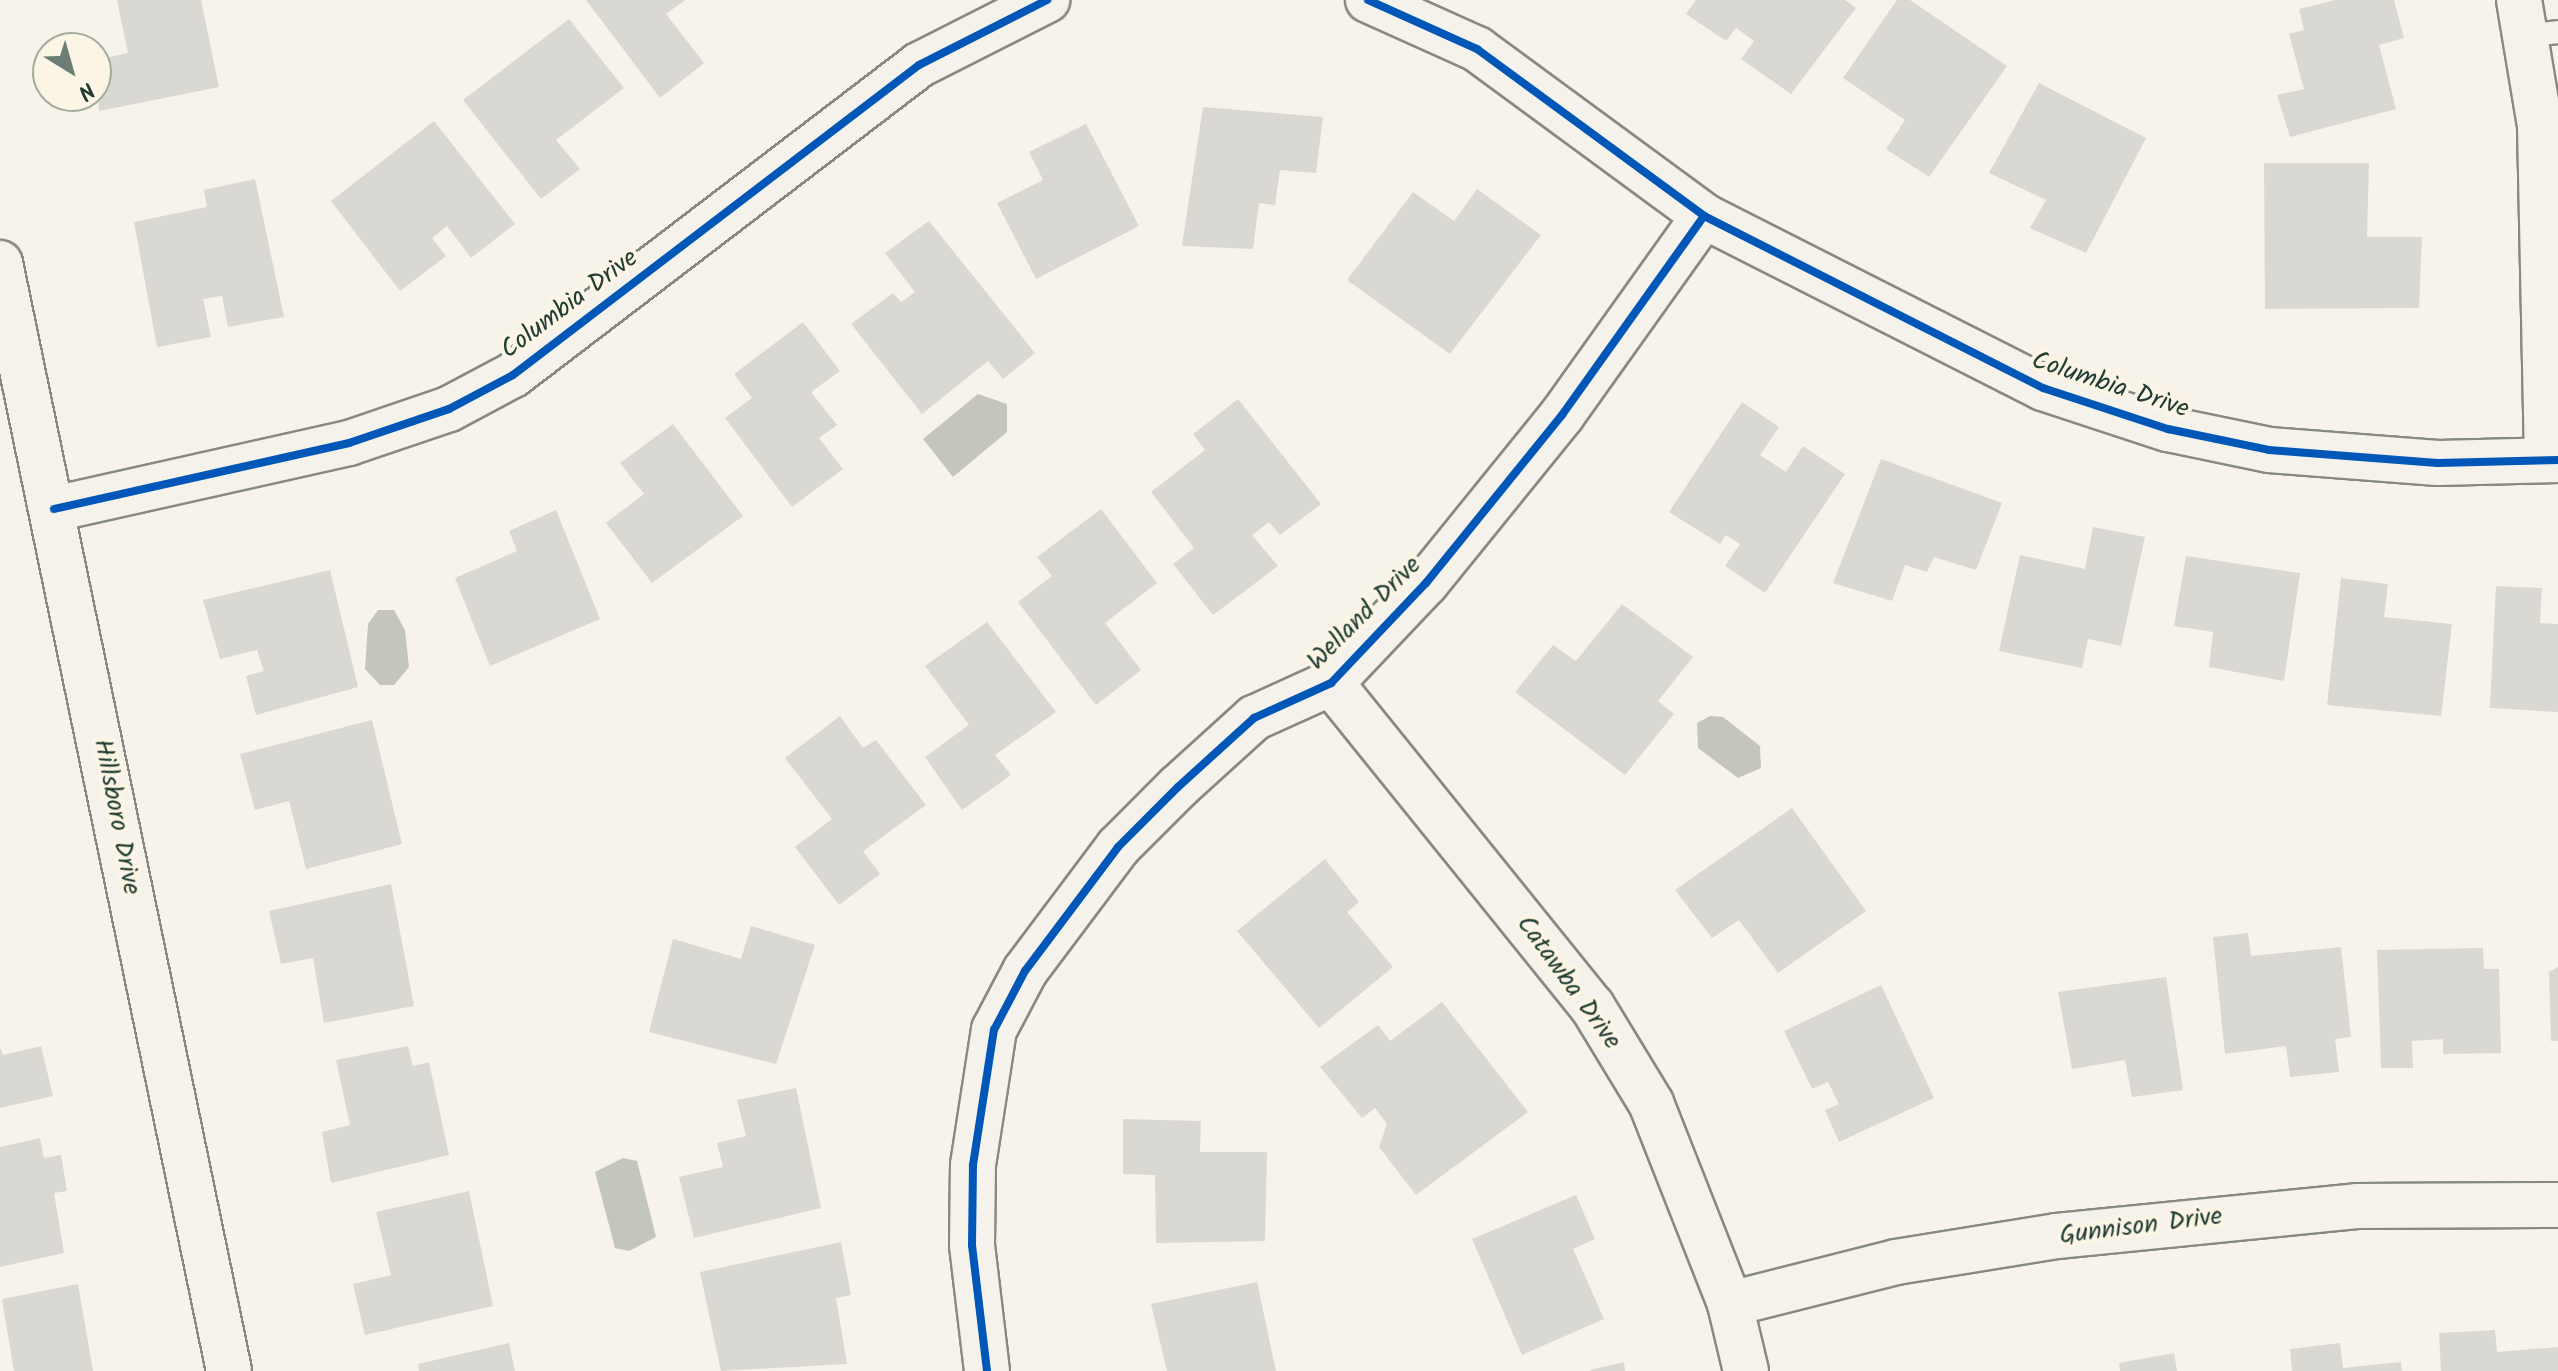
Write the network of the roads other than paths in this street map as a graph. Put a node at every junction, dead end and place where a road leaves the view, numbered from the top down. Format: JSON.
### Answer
{"nodes":[{"id":1,"x":1047,"y":0,"type":"edge"},
{"id":2,"x":1368,"y":0,"type":"edge"},
{"id":3,"x":2536,"y":22,"type":"edge"},
{"id":4,"x":1704,"y":216,"type":"junction"},
{"id":5,"x":0,"y":263,"type":"edge"},
{"id":6,"x":2552,"y":460,"type":"edge"},
{"id":7,"x":54,"y":509,"type":"junction"},
{"id":8,"x":1331,"y":683,"type":"junction"},
{"id":9,"x":2558,"y":1205,"type":"edge"},
{"id":10,"x":1730,"y":1304,"type":"junction"},
{"id":11,"x":229,"y":1371,"type":"edge"},
{"id":12,"x":987,"y":1371,"type":"edge"},
{"id":13,"x":1746,"y":1371,"type":"edge"}],
"edges":[{"from":1,"to":7,"type":"street","name":"Columbia Drive"},
{"from":2,"to":4,"type":"street","name":"Columbia Drive"},
{"from":3,"to":6,"type":"street"},
{"from":4,"to":6,"type":"street","name":"Columbia Drive"},
{"from":4,"to":8,"type":"street","name":"Welland Drive"},
{"from":5,"to":7,"type":"street","name":"Hillsboro Drive"},
{"from":7,"to":11,"type":"street","name":"Hillsboro Drive"},
{"from":8,"to":10,"type":"street","name":"Catawba Drive"},
{"from":8,"to":12,"type":"street","name":"Welland Drive"},
{"from":9,"to":10,"type":"street","name":"Gunnison Drive"},
{"from":10,"to":13,"type":"street","name":"Catawba Drive"}]}
